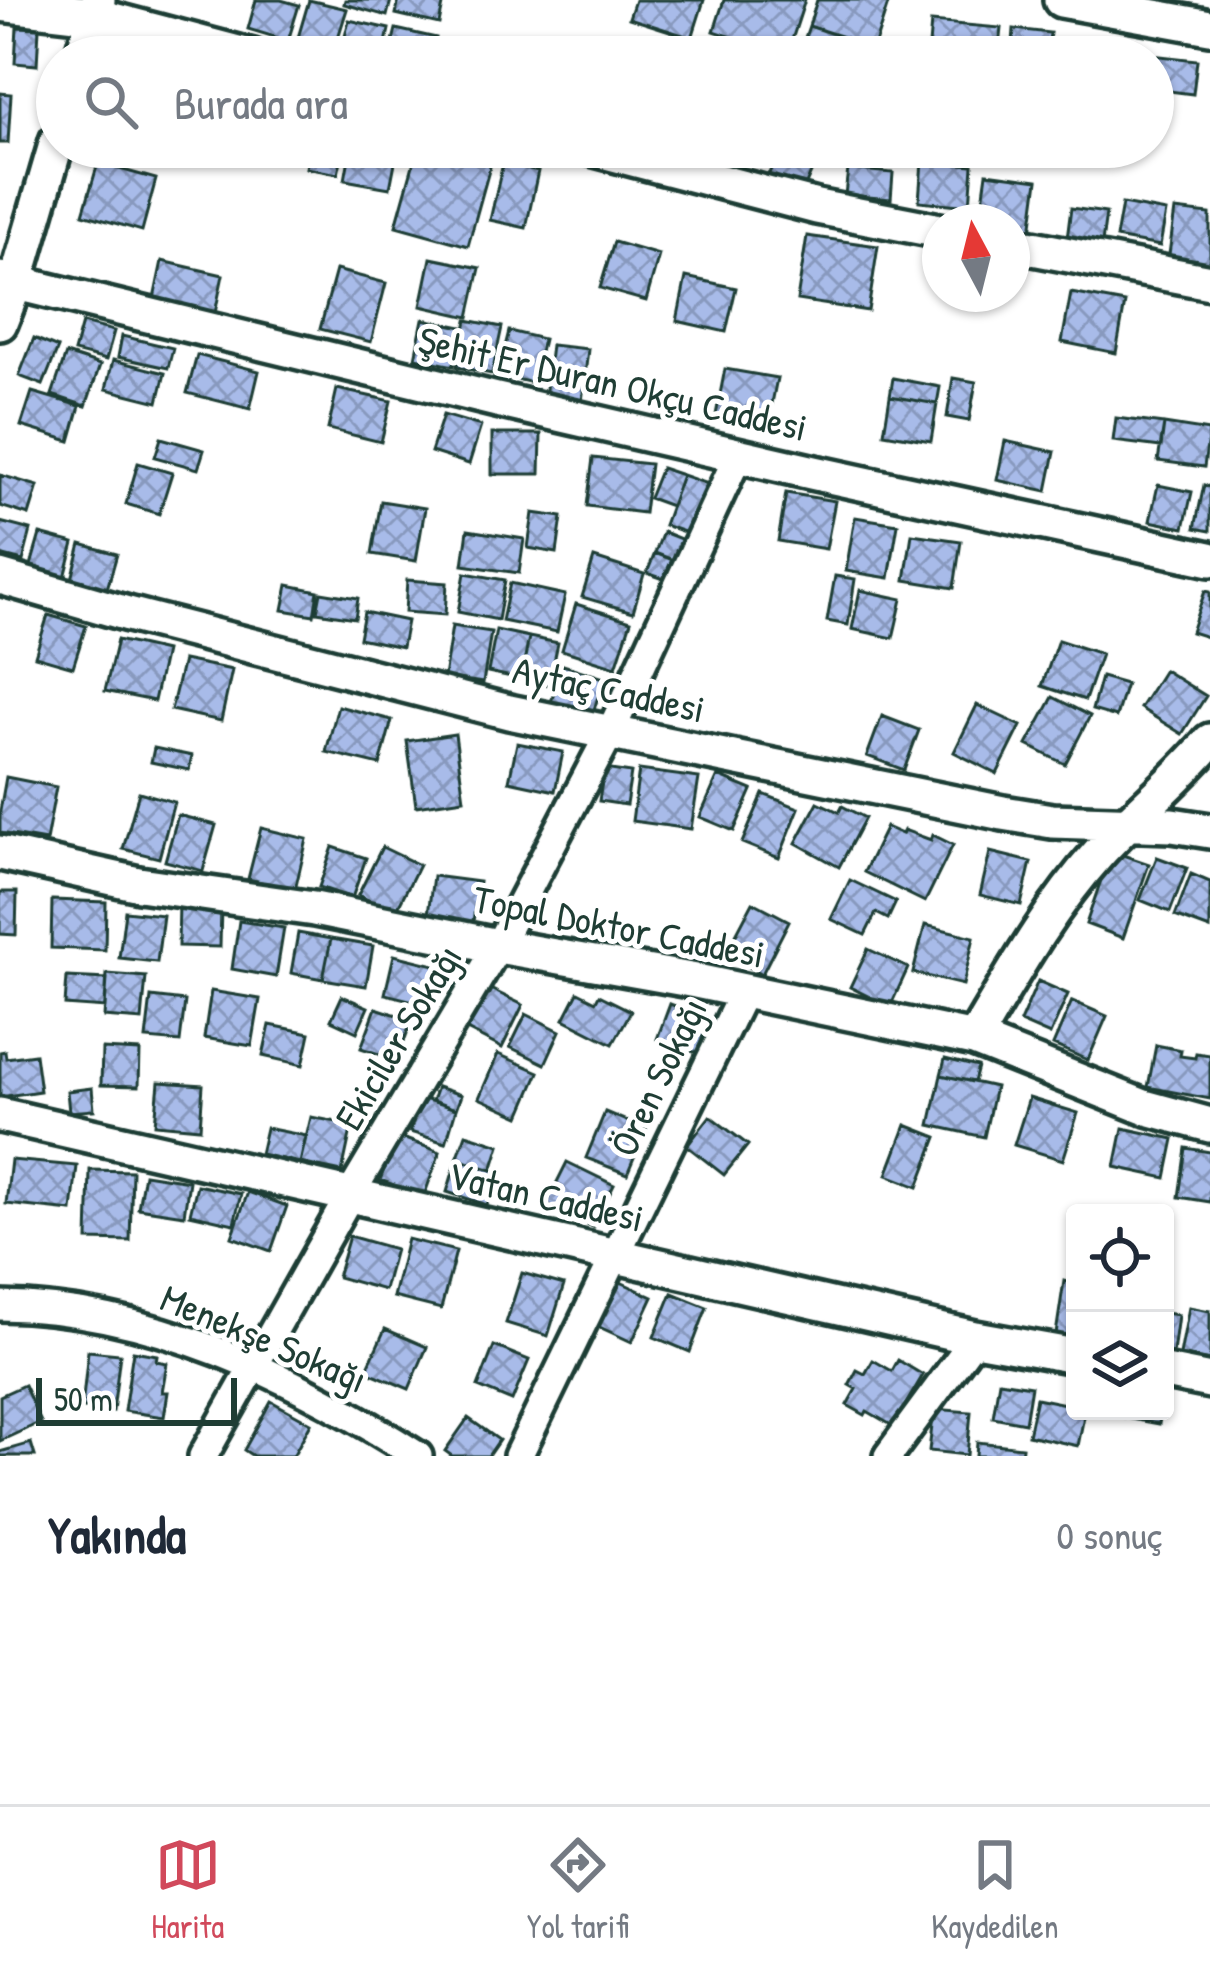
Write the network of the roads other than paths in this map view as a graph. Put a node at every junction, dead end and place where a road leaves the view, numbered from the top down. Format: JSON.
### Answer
{"nodes":[{"id":1,"x":1061,"y":0,"type":"edge"},
{"id":2,"x":0,"y":4,"type":"edge"},
{"id":3,"x":96,"y":8,"type":"edge"},
{"id":4,"x":1210,"y":27,"type":"edge"},
{"id":5,"x":186,"y":36,"type":"edge"},
{"id":6,"x":48,"y":168,"type":"edge"},
{"id":7,"x":668,"y":168,"type":"edge"},
{"id":8,"x":922,"y":227,"type":"edge"},
{"id":9,"x":1030,"y":247,"type":"edge"},
{"id":10,"x":8,"y":281,"type":"edge"},
{"id":11,"x":1210,"y":281,"type":"edge"},
{"id":12,"x":0,"y":323,"type":"edge"},
{"id":13,"x":738,"y":455,"type":"junction"},
{"id":14,"x":1210,"y":559,"type":"edge"},
{"id":15,"x":0,"y":578,"type":"edge"},
{"id":16,"x":610,"y":734,"type":"junction"},
{"id":17,"x":1210,"y":741,"type":"edge"},
{"id":18,"x":1126,"y":824,"type":"junction"},
{"id":19,"x":1210,"y":831,"type":"edge"},
{"id":20,"x":0,"y":853,"type":"edge"},
{"id":21,"x":498,"y":946,"type":"junction"},
{"id":22,"x":744,"y":991,"type":"junction"},
{"id":23,"x":974,"y":1039,"type":"junction"},
{"id":24,"x":0,"y":1115,"type":"edge"},
{"id":25,"x":1210,"y":1125,"type":"edge"},
{"id":26,"x":350,"y":1195,"type":"junction"},
{"id":27,"x":614,"y":1254,"type":"junction"},
{"id":28,"x":0,"y":1306,"type":"edge"},
{"id":29,"x":975,"y":1338,"type":"junction"},
{"id":30,"x":1066,"y":1354,"type":"edge"},
{"id":31,"x":255,"y":1367,"type":"junction"},
{"id":32,"x":1174,"y":1374,"type":"edge"},
{"id":33,"x":1210,"y":1381,"type":"edge"},
{"id":34,"x":203,"y":1456,"type":"edge"},
{"id":35,"x":418,"y":1456,"type":"edge"},
{"id":36,"x":518,"y":1456,"type":"edge"},
{"id":37,"x":888,"y":1456,"type":"edge"}],
"edges":[{"from":1,"to":4,"type":"street"},
{"from":2,"to":3,"type":"street"},
{"from":3,"to":5,"type":"street"},
{"from":6,"to":10,"type":"street"},
{"from":7,"to":8,"type":"street"},
{"from":9,"to":11,"type":"street"},
{"from":10,"to":12,"type":"street"},
{"from":10,"to":13,"type":"street","name":"Şehit Er Duran Okçu Caddesi"},
{"from":13,"to":14,"type":"street","name":"Şehit Er Duran Okçu Caddesi"},
{"from":13,"to":16,"type":"street","name":"Ekiciler Sokağı"},
{"from":15,"to":16,"type":"street","name":"Aytaç Caddesi"},
{"from":16,"to":18,"type":"street","name":"Aytaç Caddesi"},
{"from":16,"to":21,"type":"street","name":"Ekiciler Sokağı"},
{"from":17,"to":18,"type":"street"},
{"from":18,"to":19,"type":"street","name":"Aytaç Caddesi"},
{"from":18,"to":23,"type":"street"},
{"from":20,"to":21,"type":"street","name":"Topal Doktor Caddesi"},
{"from":21,"to":22,"type":"street","name":"Topal Doktor Caddesi"},
{"from":21,"to":26,"type":"street","name":"Ekiciler Sokağı"},
{"from":22,"to":23,"type":"street","name":"Topal Doktor Caddesi"},
{"from":22,"to":27,"type":"street","name":"Ören Sokağı"},
{"from":23,"to":25,"type":"street","name":"Topal Doktor Caddesi"},
{"from":24,"to":26,"type":"street","name":"Vatan Caddesi"},
{"from":26,"to":27,"type":"street","name":"Vatan Caddesi"},
{"from":26,"to":31,"type":"street","name":"Ekiciler Sokağı"},
{"from":27,"to":29,"type":"street","name":"Vatan Caddesi"},
{"from":27,"to":36,"type":"street","name":"Ören Sokağı"},
{"from":28,"to":31,"type":"street","name":"Menekşe Sokağı"},
{"from":29,"to":30,"type":"street","name":"Vatan Caddesi"},
{"from":29,"to":37,"type":"street"},
{"from":31,"to":34,"type":"street","name":"Ekiciler Sokağı"},
{"from":31,"to":35,"type":"street","name":"Menekşe Sokağı"},
{"from":32,"to":33,"type":"street"}]}
